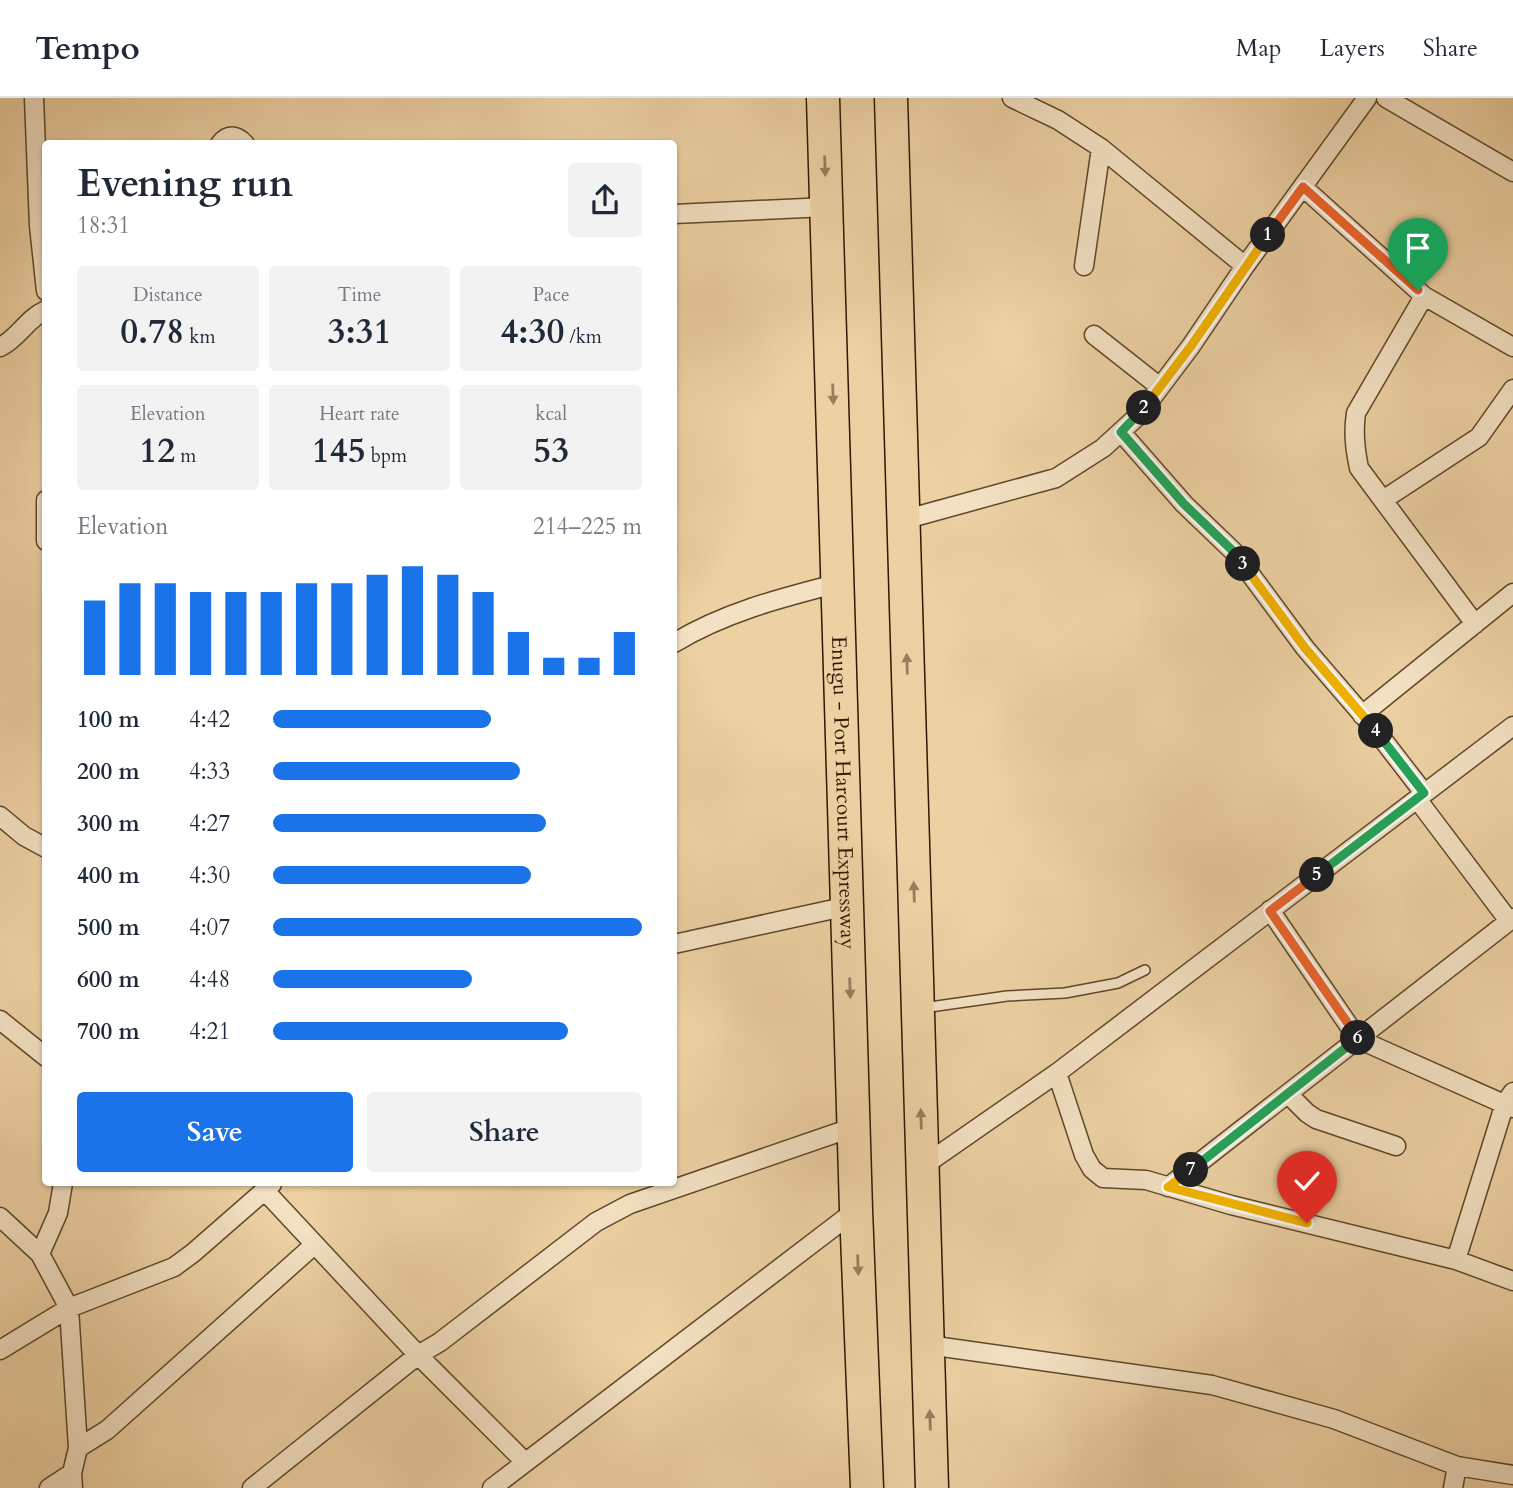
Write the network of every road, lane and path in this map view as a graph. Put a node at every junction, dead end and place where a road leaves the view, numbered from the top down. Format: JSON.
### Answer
{"nodes":[{"id":1,"x":34,"y":98,"type":"edge"},
{"id":2,"x":823,"y":98,"type":"edge"},
{"id":3,"x":891,"y":98,"type":"edge"},
{"id":4,"x":1012,"y":98,"type":"edge"},
{"id":5,"x":1367,"y":98,"type":"edge"},
{"id":6,"x":1386,"y":98,"type":"edge"},
{"id":7,"x":226,"y":140,"type":"edge"},
{"id":8,"x":241,"y":140,"type":"edge"},
{"id":9,"x":1101,"y":148,"type":"junction"},
{"id":10,"x":1513,"y":172,"type":"edge"},
{"id":11,"x":1303,"y":187,"type":"junction"},
{"id":12,"x":827,"y":207,"type":"junction"},
{"id":13,"x":677,"y":214,"type":"edge"},
{"id":14,"x":42,"y":253,"type":"edge"},
{"id":15,"x":1084,"y":266,"type":"dead end"},
{"id":16,"x":1245,"y":266,"type":"junction"},
{"id":17,"x":1424,"y":296,"type":"junction"},
{"id":18,"x":42,"y":312,"type":"edge"},
{"id":19,"x":1094,"y":335,"type":"dead end"},
{"id":20,"x":0,"y":347,"type":"edge"},
{"id":21,"x":1513,"y":347,"type":"edge"},
{"id":22,"x":1160,"y":387,"type":"junction"},
{"id":23,"x":1513,"y":389,"type":"edge"},
{"id":24,"x":1121,"y":432,"type":"junction"},
{"id":25,"x":1382,"y":500,"type":"junction"},
{"id":26,"x":903,"y":520,"type":"junction"},
{"id":27,"x":839,"y":583,"type":"junction"},
{"id":28,"x":1513,"y":593,"type":"edge"},
{"id":29,"x":1475,"y":624,"type":"junction"},
{"id":30,"x":677,"y":641,"type":"edge"},
{"id":31,"x":1362,"y":715,"type":"junction"},
{"id":32,"x":1513,"y":726,"type":"edge"},
{"id":33,"x":1421,"y":796,"type":"junction"},
{"id":34,"x":0,"y":816,"type":"edge"},
{"id":35,"x":42,"y":846,"type":"edge"},
{"id":36,"x":848,"y":906,"type":"junction"},
{"id":37,"x":1270,"y":911,"type":"junction"},
{"id":38,"x":1511,"y":919,"type":"edge"},
{"id":39,"x":677,"y":943,"type":"edge"},
{"id":40,"x":1144,"y":970,"type":"dead end"},
{"id":41,"x":918,"y":1009,"type":"junction"},
{"id":42,"x":0,"y":1020,"type":"edge"},
{"id":43,"x":1358,"y":1039,"type":"junction"},
{"id":44,"x":42,"y":1054,"type":"edge"},
{"id":45,"x":1057,"y":1073,"type":"junction"},
{"id":46,"x":1288,"y":1094,"type":"junction"},
{"id":47,"x":1511,"y":1101,"type":"edge"},
{"id":48,"x":854,"y":1127,"type":"junction"},
{"id":49,"x":1396,"y":1146,"type":"dead end"},
{"id":50,"x":923,"y":1166,"type":"junction"},
{"id":51,"x":62,"y":1186,"type":"edge"},
{"id":52,"x":269,"y":1187,"type":"edge"},
{"id":53,"x":1168,"y":1187,"type":"junction"},
{"id":54,"x":856,"y":1210,"type":"junction"},
{"id":55,"x":0,"y":1217,"type":"edge"},
{"id":56,"x":314,"y":1245,"type":"junction"},
{"id":57,"x":40,"y":1254,"type":"junction"},
{"id":58,"x":1457,"y":1259,"type":"junction"},
{"id":59,"x":1513,"y":1281,"type":"edge"},
{"id":60,"x":69,"y":1308,"type":"junction"},
{"id":61,"x":928,"y":1345,"type":"junction"},
{"id":62,"x":0,"y":1349,"type":"edge"},
{"id":63,"x":418,"y":1355,"type":"junction"},
{"id":64,"x":78,"y":1448,"type":"junction"},
{"id":65,"x":525,"y":1462,"type":"junction"},
{"id":66,"x":1457,"y":1466,"type":"junction"},
{"id":67,"x":1513,"y":1475,"type":"edge"},
{"id":68,"x":73,"y":1481,"type":"edge"},
{"id":69,"x":49,"y":1488,"type":"edge"},
{"id":70,"x":252,"y":1488,"type":"edge"},
{"id":71,"x":492,"y":1488,"type":"edge"},
{"id":72,"x":867,"y":1488,"type":"edge"},
{"id":73,"x":932,"y":1488,"type":"edge"},
{"id":74,"x":1452,"y":1488,"type":"edge"}],
"edges":[{"from":1,"to":14,"type":"street"},
{"from":2,"to":12,"type":"highway","name":"Enugu - Port Harcourt Expressway","one_way":true},
{"from":3,"to":26,"type":"highway"},
{"from":4,"to":9,"type":"street"},
{"from":5,"to":11,"type":"street"},
{"from":6,"to":10,"type":"street"},
{"from":7,"to":8,"type":"street"},
{"from":9,"to":15,"type":"street"},
{"from":9,"to":16,"type":"street"},
{"from":11,"to":16,"type":"street"},
{"from":11,"to":17,"type":"street"},
{"from":12,"to":13,"type":"street"},
{"from":12,"to":27,"type":"highway","name":"Enugu - Port Harcourt Expressway","one_way":true},
{"from":16,"to":22,"type":"street"},
{"from":17,"to":21,"type":"street"},
{"from":17,"to":25,"type":"street"},
{"from":18,"to":20,"type":"street"},
{"from":19,"to":22,"type":"street"},
{"from":22,"to":24,"type":"street"},
{"from":23,"to":25,"type":"street"},
{"from":24,"to":26,"type":"street"},
{"from":24,"to":31,"type":"street"},
{"from":25,"to":29,"type":"street"},
{"from":41,"to":26,"type":"highway","one_way":true},
{"from":27,"to":30,"type":"street"},
{"from":27,"to":36,"type":"highway","name":"Enugu - Port Harcourt Expressway"},
{"from":28,"to":29,"type":"street"},
{"from":29,"to":31,"type":"street"},
{"from":31,"to":33,"type":"street"},
{"from":32,"to":33,"type":"street"},
{"from":33,"to":37,"type":"street"},
{"from":33,"to":38,"type":"street"},
{"from":34,"to":35,"type":"street"},
{"from":36,"to":39,"type":"street"},
{"from":36,"to":48,"type":"highway","name":"Enugu - Port Harcourt Expressway","one_way":true},
{"from":37,"to":43,"type":"street"},
{"from":37,"to":45,"type":"street"},
{"from":38,"to":43,"type":"street"},
{"from":40,"to":41,"type":"lane"},
{"from":50,"to":41,"type":"highway","one_way":true},
{"from":42,"to":44,"type":"street"},
{"from":43,"to":46,"type":"street"},
{"from":43,"to":47,"type":"street"},
{"from":45,"to":50,"type":"street"},
{"from":45,"to":53,"type":"street"},
{"from":46,"to":49,"type":"street"},
{"from":46,"to":53,"type":"street"},
{"from":47,"to":58,"type":"street"},
{"from":48,"to":54,"type":"highway","name":"Enugu - Port Harcourt Expressway"},
{"from":48,"to":63,"type":"street"},
{"from":50,"to":61,"type":"highway"},
{"from":51,"to":57,"type":"street"},
{"from":52,"to":56,"type":"street"},
{"from":52,"to":60,"type":"street"},
{"from":53,"to":58,"type":"street"},
{"from":54,"to":65,"type":"street"},
{"from":54,"to":72,"type":"highway","name":"Enugu - Port Harcourt Expressway","one_way":true},
{"from":55,"to":57,"type":"street"},
{"from":56,"to":63,"type":"street"},
{"from":56,"to":64,"type":"street"},
{"from":57,"to":60,"type":"street"},
{"from":58,"to":59,"type":"street"},
{"from":60,"to":62,"type":"street"},
{"from":60,"to":64,"type":"street"},
{"from":61,"to":66,"type":"street"},
{"from":73,"to":61,"type":"highway","one_way":true},
{"from":63,"to":65,"type":"street"},
{"from":63,"to":70,"type":"street"},
{"from":64,"to":68,"type":"street"},
{"from":65,"to":71,"type":"street"},
{"from":66,"to":67,"type":"street"},
{"from":66,"to":74,"type":"street"},
{"from":68,"to":69,"type":"street"}]}
